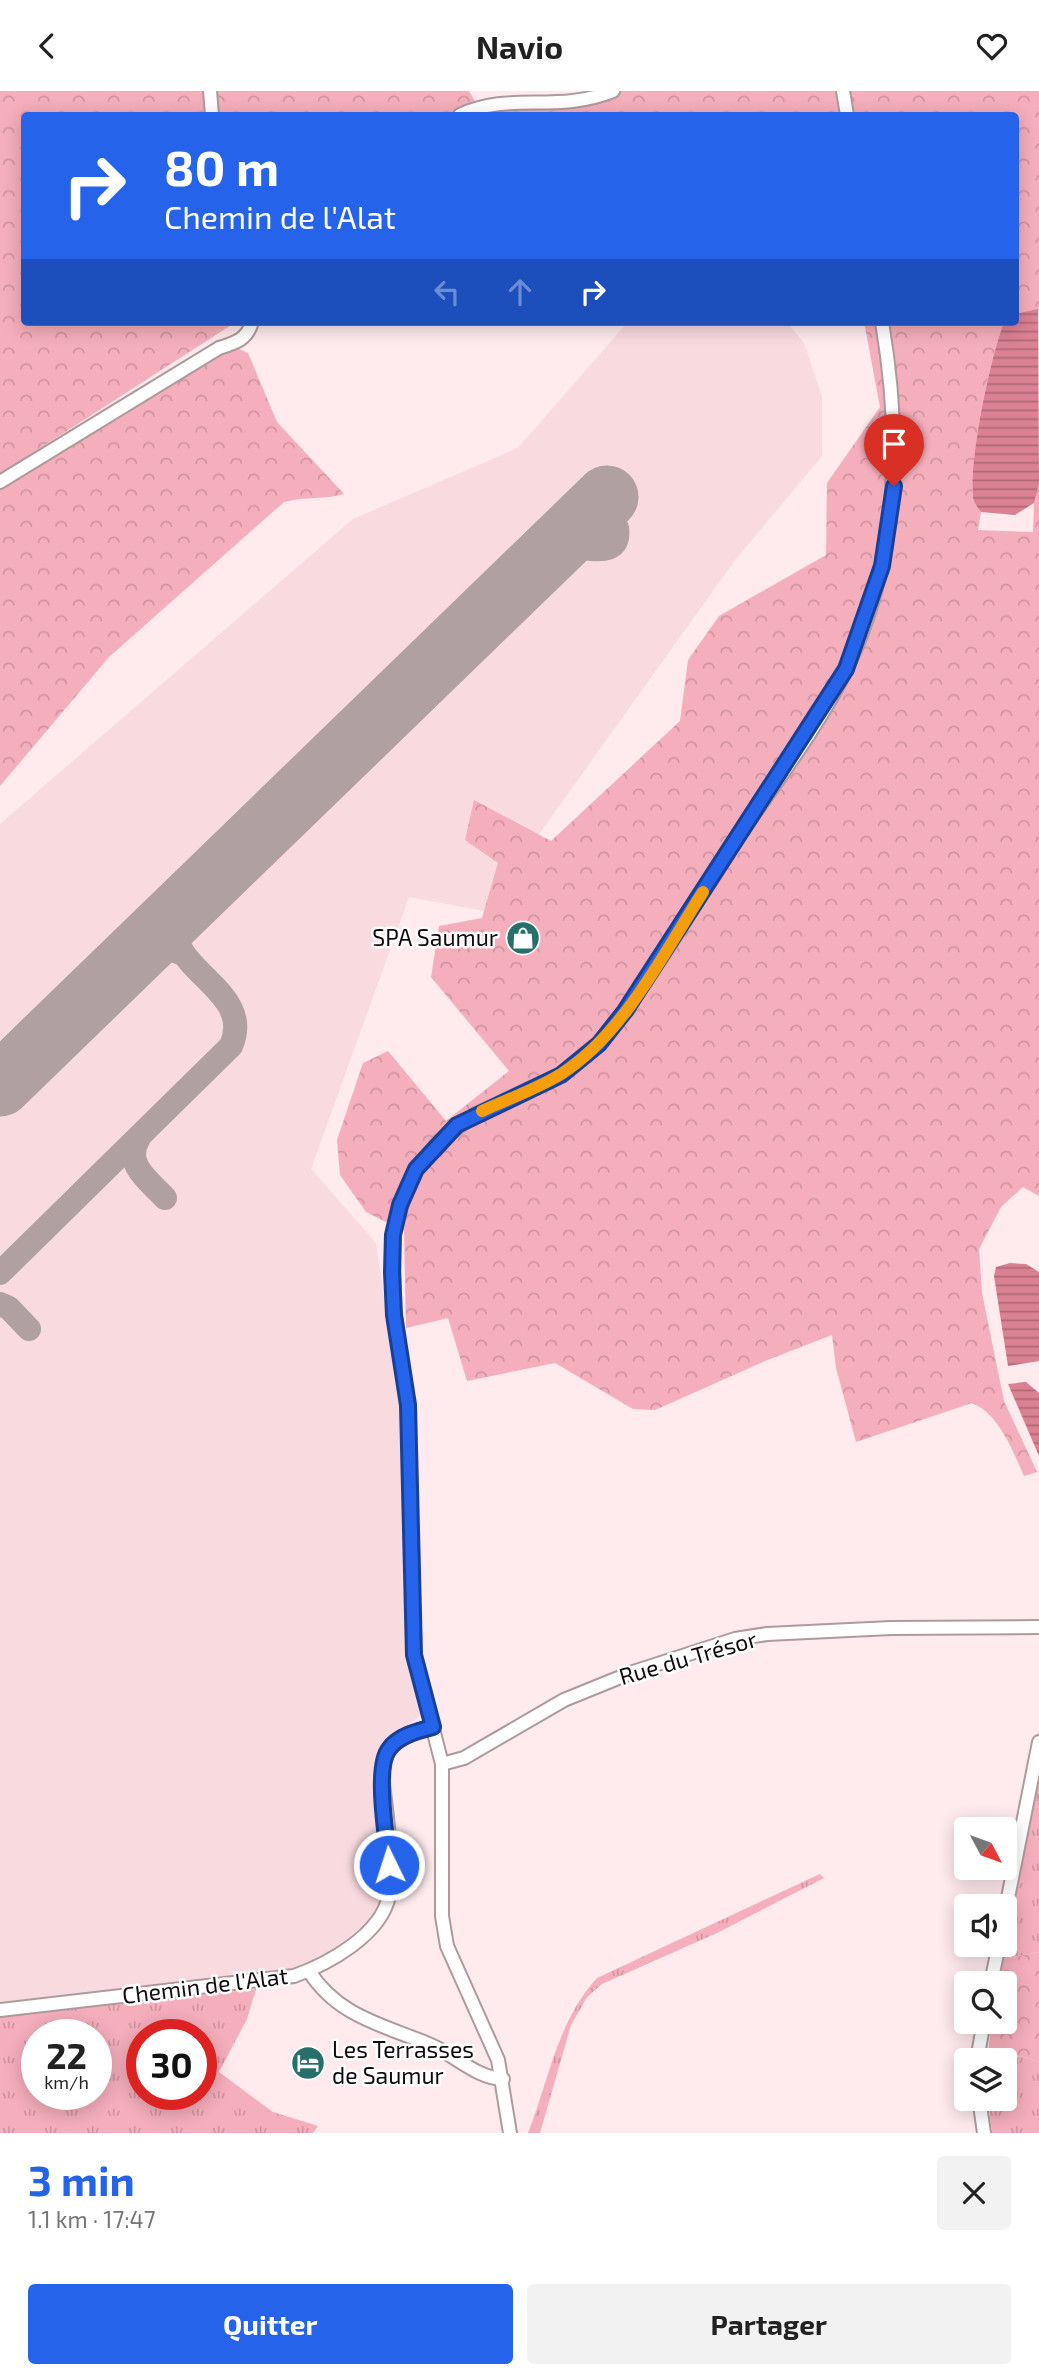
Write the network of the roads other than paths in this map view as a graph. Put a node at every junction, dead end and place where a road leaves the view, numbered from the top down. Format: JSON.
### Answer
{"nodes":[{"id":1,"x":210,"y":91,"type":"edge"},
{"id":2,"x":613,"y":91,"type":"edge"},
{"id":3,"x":843,"y":91,"type":"edge"},
{"id":4,"x":212,"y":112,"type":"edge"},
{"id":5,"x":465,"y":112,"type":"edge"},
{"id":6,"x":846,"y":112,"type":"edge"},
{"id":7,"x":251,"y":326,"type":"edge"},
{"id":8,"x":882,"y":326,"type":"edge"},
{"id":9,"x":0,"y":482,"type":"edge"},
{"id":10,"x":1039,"y":1627,"type":"edge"},
{"id":11,"x":433,"y":1727,"type":"junction"},
{"id":12,"x":1039,"y":1742,"type":"edge"},
{"id":13,"x":442,"y":1764,"type":"junction"},
{"id":14,"x":1009,"y":1894,"type":"edge"},
{"id":15,"x":309,"y":1971,"type":"junction"},
{"id":16,"x":0,"y":2010,"type":"edge"},
{"id":17,"x":503,"y":2079,"type":"junction"},
{"id":18,"x":981,"y":2111,"type":"edge"},
{"id":19,"x":510,"y":2133,"type":"edge"},
{"id":20,"x":984,"y":2133,"type":"edge"}],
"edges":[{"from":1,"to":4,"type":"street"},
{"from":2,"to":5,"type":"street"},
{"from":3,"to":6,"type":"street"},
{"from":7,"to":9,"type":"street"},
{"from":8,"to":11,"type":"street"},
{"from":10,"to":13,"type":"street","name":"Rue du Trésor"},
{"from":11,"to":13,"type":"street"},
{"from":11,"to":15,"type":"street","name":"Chemin de l'Alat"},
{"from":12,"to":14,"type":"street"},
{"from":13,"to":17,"type":"street"},
{"from":15,"to":16,"type":"street","name":"Chemin de l'Alat"},
{"from":15,"to":17,"type":"street"},
{"from":17,"to":19,"type":"street"},
{"from":18,"to":20,"type":"street"}]}
